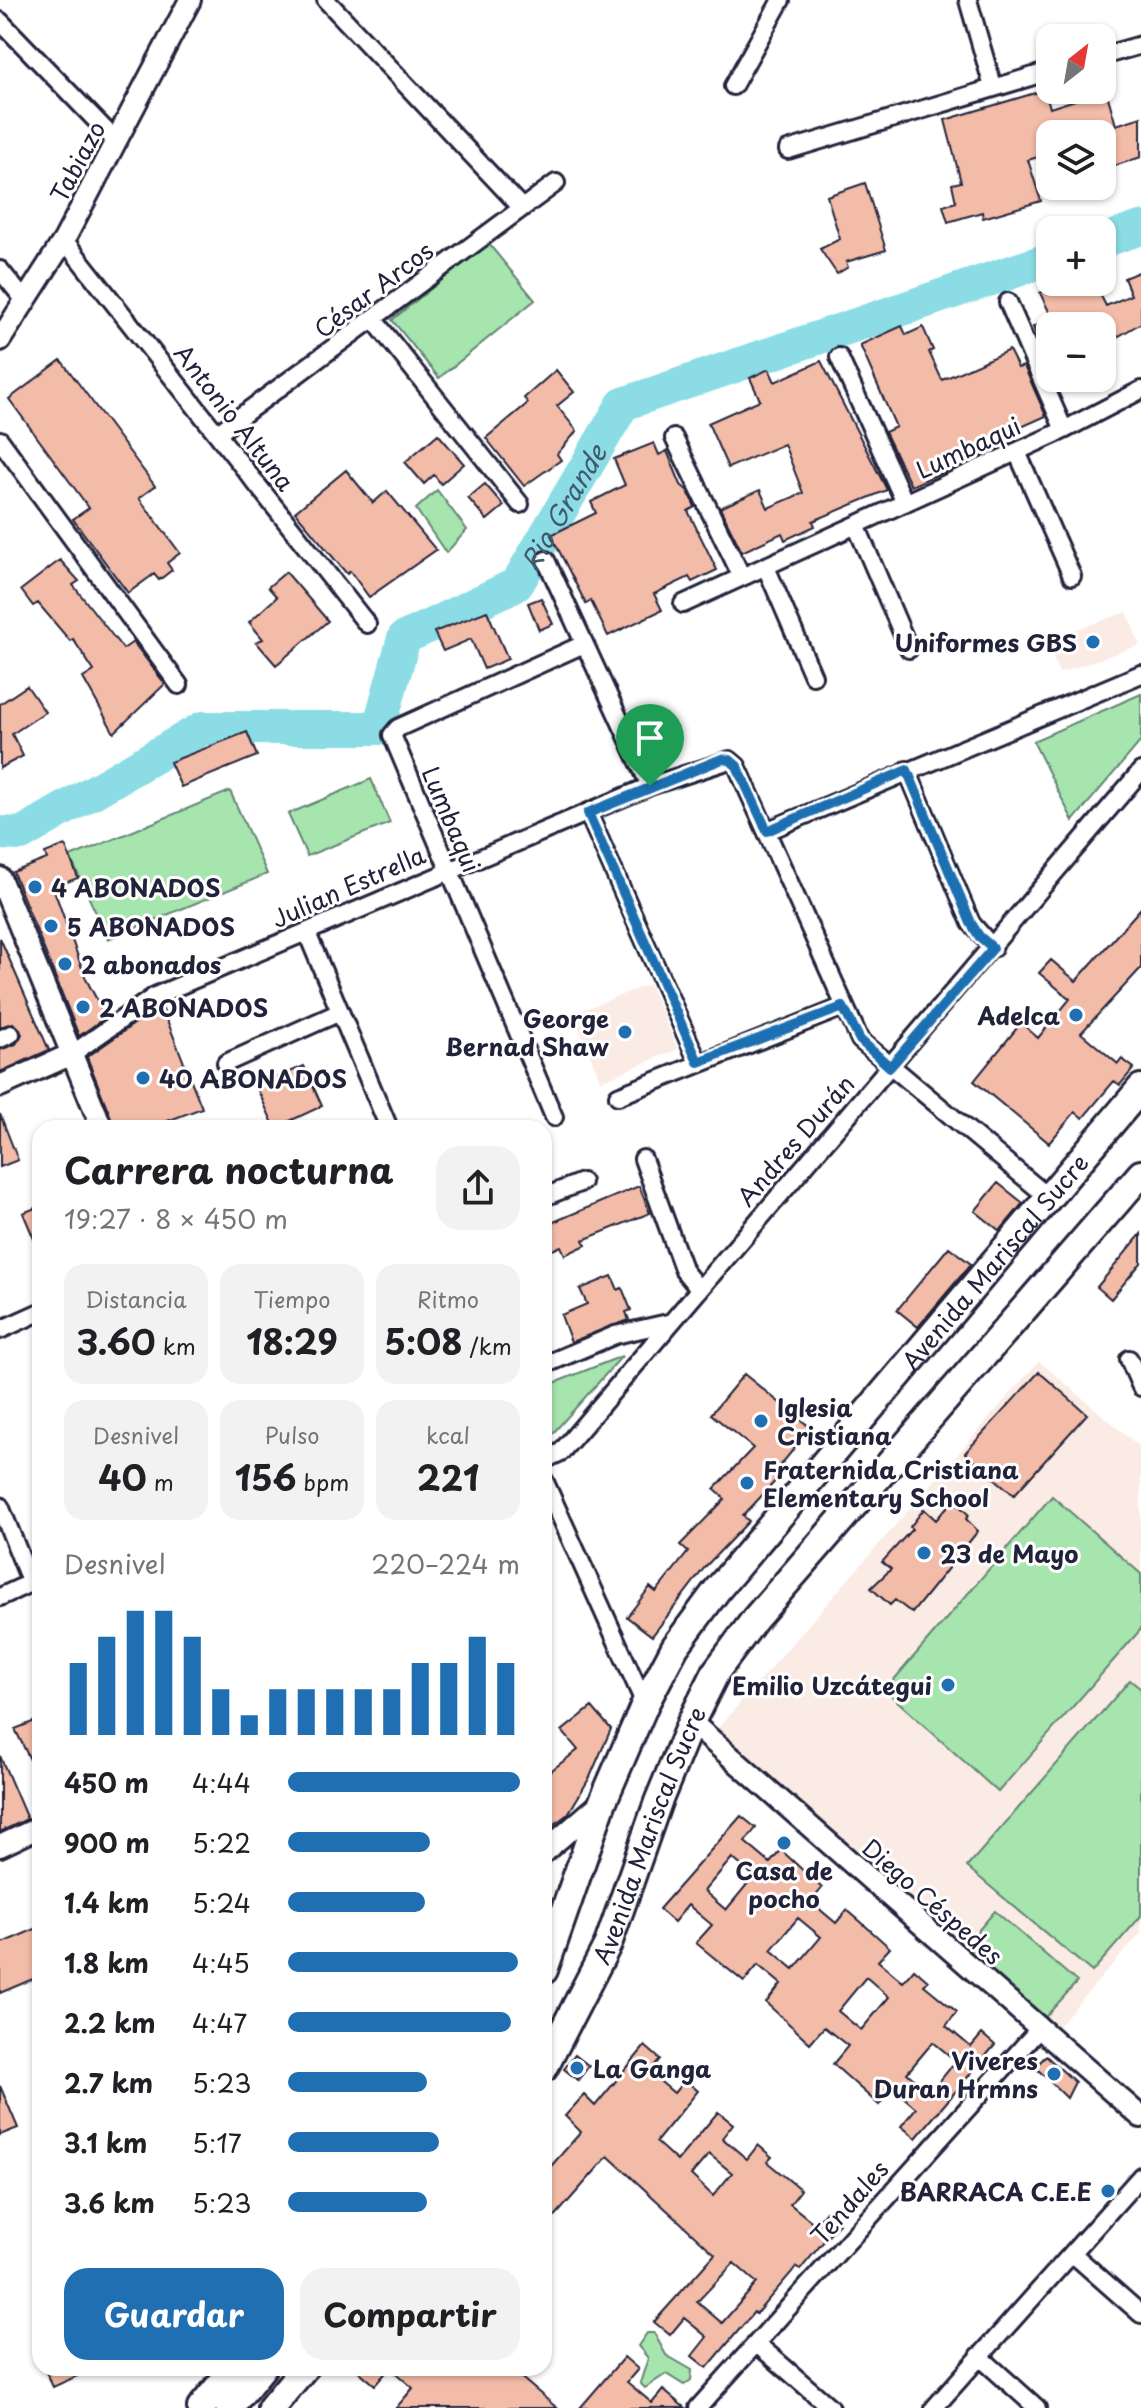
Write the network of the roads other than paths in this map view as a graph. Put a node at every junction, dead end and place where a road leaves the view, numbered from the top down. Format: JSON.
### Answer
{"nodes":[{"id":1,"x":190,"y":0,"type":"edge"},
{"id":2,"x":326,"y":0,"type":"edge"},
{"id":3,"x":781,"y":0,"type":"edge"},
{"id":4,"x":968,"y":0,"type":"edge"},
{"id":5,"x":0,"y":21,"type":"edge"},
{"id":6,"x":1141,"y":45,"type":"edge"},
{"id":7,"x":1116,"y":52,"type":"edge"},
{"id":8,"x":1036,"y":75,"type":"edge"},
{"id":9,"x":733,"y":86,"type":"dead end"},
{"id":10,"x":993,"y":87,"type":"junction"},
{"id":11,"x":116,"y":141,"type":"junction"},
{"id":12,"x":788,"y":150,"type":"dead end"},
{"id":13,"x":556,"y":183,"type":"dead end"},
{"id":14,"x":521,"y":207,"type":"junction"},
{"id":15,"x":64,"y":240,"type":"junction"},
{"id":16,"x":0,"y":270,"type":"edge"},
{"id":17,"x":26,"y":302,"type":"junction"},
{"id":18,"x":1008,"y":302,"type":"dead end"},
{"id":19,"x":374,"y":320,"type":"junction"},
{"id":20,"x":0,"y":340,"type":"edge"},
{"id":21,"x":839,"y":357,"type":"dead end"},
{"id":22,"x":1141,"y":390,"type":"edge"},
{"id":23,"x":1064,"y":430,"type":"junction"},
{"id":24,"x":218,"y":433,"type":"junction"},
{"id":25,"x":674,"y":438,"type":"dead end"},
{"id":26,"x":0,"y":440,"type":"edge"},
{"id":27,"x":1017,"y":452,"type":"junction"},
{"id":28,"x":905,"y":503,"type":"junction"},
{"id":29,"x":520,"y":504,"type":"dead end"},
{"id":30,"x":856,"y":525,"type":"junction"},
{"id":31,"x":546,"y":560,"type":"dead end"},
{"id":32,"x":766,"y":567,"type":"junction"},
{"id":33,"x":1072,"y":576,"type":"dead end"},
{"id":34,"x":742,"y":577,"type":"junction"},
{"id":35,"x":683,"y":604,"type":"dead end"},
{"id":36,"x":367,"y":624,"type":"dead end"},
{"id":37,"x":584,"y":644,"type":"junction"},
{"id":38,"x":909,"y":649,"type":"dead end"},
{"id":39,"x":1141,"y":674,"type":"edge"},
{"id":40,"x":813,"y":676,"type":"dead end"},
{"id":41,"x":179,"y":685,"type":"dead end"},
{"id":42,"x":907,"y":770,"type":"junction"},
{"id":43,"x":1141,"y":771,"type":"edge"},
{"id":44,"x":650,"y":786,"type":"junction"},
{"id":45,"x":588,"y":813,"type":"junction"},
{"id":46,"x":767,"y":831,"type":"junction"},
{"id":47,"x":448,"y":871,"type":"junction"},
{"id":48,"x":0,"y":878,"type":"edge"},
{"id":49,"x":307,"y":933,"type":"junction"},
{"id":50,"x":993,"y":948,"type":"junction"},
{"id":51,"x":843,"y":1007,"type":"junction"},
{"id":52,"x":340,"y":1012,"type":"junction"},
{"id":53,"x":72,"y":1054,"type":"junction"},
{"id":54,"x":698,"y":1062,"type":"junction"},
{"id":55,"x":226,"y":1063,"type":"dead end"},
{"id":56,"x":890,"y":1067,"type":"junction"},
{"id":57,"x":0,"y":1086,"type":"edge"},
{"id":58,"x":1141,"y":1088,"type":"edge"},
{"id":59,"x":618,"y":1096,"type":"dead end"},
{"id":60,"x":554,"y":1117,"type":"dead end"},
{"id":61,"x":99,"y":1120,"type":"edge"},
{"id":62,"x":386,"y":1120,"type":"edge"},
{"id":63,"x":643,"y":1159,"type":"dead end"},
{"id":64,"x":1141,"y":1174,"type":"edge"},
{"id":65,"x":582,"y":1182,"type":"dead end"},
{"id":66,"x":552,"y":1194,"type":"edge"},
{"id":67,"x":1048,"y":1197,"type":"junction"},
{"id":68,"x":698,"y":1288,"type":"junction"},
{"id":69,"x":32,"y":1316,"type":"edge"},
{"id":70,"x":668,"y":1323,"type":"junction"},
{"id":71,"x":0,"y":1330,"type":"edge"},
{"id":72,"x":1129,"y":1359,"type":"dead end"},
{"id":73,"x":552,"y":1362,"type":"edge"},
{"id":74,"x":1141,"y":1387,"type":"edge"},
{"id":75,"x":552,"y":1456,"type":"edge"},
{"id":76,"x":552,"y":1498,"type":"edge"},
{"id":77,"x":0,"y":1506,"type":"edge"},
{"id":78,"x":32,"y":1575,"type":"edge"},
{"id":79,"x":32,"y":1582,"type":"edge"},
{"id":80,"x":0,"y":1597,"type":"edge"},
{"id":81,"x":645,"y":1704,"type":"junction"},
{"id":82,"x":691,"y":1722,"type":"junction"},
{"id":83,"x":603,"y":1801,"type":"junction"},
{"id":84,"x":32,"y":1831,"type":"edge"},
{"id":85,"x":552,"y":1845,"type":"edge"},
{"id":86,"x":0,"y":1846,"type":"edge"},
{"id":87,"x":552,"y":1947,"type":"edge"},
{"id":88,"x":1039,"y":2029,"type":"junction"},
{"id":89,"x":552,"y":2051,"type":"edge"},
{"id":90,"x":1141,"y":2117,"type":"edge"},
{"id":91,"x":1141,"y":2176,"type":"edge"},
{"id":92,"x":1073,"y":2254,"type":"junction"},
{"id":93,"x":1141,"y":2314,"type":"edge"},
{"id":94,"x":757,"y":2344,"type":"junction"},
{"id":95,"x":979,"y":2356,"type":"junction"},
{"id":96,"x":227,"y":2376,"type":"edge"},
{"id":97,"x":255,"y":2376,"type":"edge"},
{"id":98,"x":297,"y":2376,"type":"edge"},
{"id":99,"x":201,"y":2408,"type":"edge"},
{"id":100,"x":229,"y":2408,"type":"edge"},
{"id":101,"x":271,"y":2408,"type":"edge"},
{"id":102,"x":698,"y":2408,"type":"edge"},
{"id":103,"x":831,"y":2408,"type":"edge"},
{"id":104,"x":934,"y":2408,"type":"edge"},
{"id":105,"x":1037,"y":2408,"type":"edge"}],
"edges":[{"from":1,"to":11,"type":"street","name":"Tabiazo"},
{"from":2,"to":14,"type":"street"},
{"from":3,"to":9,"type":"street"},
{"from":4,"to":10,"type":"street"},
{"from":5,"to":11,"type":"street"},
{"from":6,"to":7,"type":"street"},
{"from":8,"to":10,"type":"street"},
{"from":10,"to":12,"type":"street"},
{"from":11,"to":15,"type":"street","name":"Tabiazo"},
{"from":13,"to":14,"type":"street","name":"César Arcos"},
{"from":14,"to":19,"type":"street","name":"César Arcos"},
{"from":15,"to":17,"type":"street","name":"Tabiazo"},
{"from":15,"to":24,"type":"street","name":"Antonio Altuna"},
{"from":16,"to":17,"type":"street"},
{"from":17,"to":20,"type":"street","name":"Tabiazo"},
{"from":18,"to":23,"type":"street"},
{"from":19,"to":24,"type":"street","name":"César Arcos"},
{"from":19,"to":29,"type":"street"},
{"from":21,"to":28,"type":"street"},
{"from":22,"to":23,"type":"street","name":"Lumbaqui"},
{"from":23,"to":27,"type":"street","name":"Lumbaqui"},
{"from":24,"to":36,"type":"street","name":"Antonio Altuna"},
{"from":25,"to":34,"type":"street"},
{"from":26,"to":41,"type":"street"},
{"from":27,"to":28,"type":"street","name":"Lumbaqui"},
{"from":27,"to":33,"type":"street"},
{"from":28,"to":30,"type":"street","name":"Lumbaqui"},
{"from":30,"to":32,"type":"street","name":"Lumbaqui"},
{"from":30,"to":38,"type":"street"},
{"from":31,"to":37,"type":"street"},
{"from":32,"to":34,"type":"street","name":"Lumbaqui"},
{"from":32,"to":40,"type":"street"},
{"from":34,"to":35,"type":"street","name":"Lumbaqui"},
{"from":37,"to":44,"type":"street"},
{"from":37,"to":47,"type":"street","name":"Lumbaqui"},
{"from":39,"to":42,"type":"street"},
{"from":42,"to":46,"type":"street"},
{"from":42,"to":50,"type":"street"},
{"from":43,"to":50,"type":"street","name":"Andres Durán"},
{"from":44,"to":45,"type":"street","name":"Julian Estrella"},
{"from":44,"to":46,"type":"street","name":"Julian Estrella"},
{"from":45,"to":47,"type":"street","name":"Julian Estrella"},
{"from":45,"to":54,"type":"street"},
{"from":46,"to":51,"type":"street"},
{"from":47,"to":49,"type":"street","name":"Julian Estrella"},
{"from":47,"to":60,"type":"street","name":"Lumbaqui"},
{"from":48,"to":53,"type":"street"},
{"from":49,"to":52,"type":"street"},
{"from":49,"to":53,"type":"street","name":"Julian Estrella"},
{"from":50,"to":56,"type":"street","name":"Andres Durán"},
{"from":51,"to":54,"type":"street"},
{"from":51,"to":56,"type":"street"},
{"from":52,"to":55,"type":"street"},
{"from":52,"to":62,"type":"street"},
{"from":53,"to":57,"type":"street","name":"Julian Estrella"},
{"from":53,"to":61,"type":"street"},
{"from":54,"to":59,"type":"street"},
{"from":56,"to":67,"type":"street"},
{"from":56,"to":68,"type":"street","name":"Andres Durán"},
{"from":58,"to":67,"type":"main road","name":"Avenida Mariscal Sucre"},
{"from":63,"to":68,"type":"street"},
{"from":64,"to":82,"type":"main road","name":"Avenida Mariscal Sucre"},
{"from":65,"to":66,"type":"street"},
{"from":67,"to":81,"type":"main road","name":"Avenida Mariscal Sucre"},
{"from":68,"to":70,"type":"street","name":"Andres Durán"},
{"from":69,"to":71,"type":"street"},
{"from":70,"to":73,"type":"street"},
{"from":70,"to":75,"type":"street","name":"Andres Durán"},
{"from":72,"to":74,"type":"street"},
{"from":76,"to":81,"type":"street"},
{"from":77,"to":78,"type":"street"},
{"from":79,"to":80,"type":"street"},
{"from":81,"to":83,"type":"main road","name":"Avenida Mariscal Sucre"},
{"from":82,"to":88,"type":"street","name":"Diego Céspedes"},
{"from":82,"to":89,"type":"main road","name":"Avenida Mariscal Sucre"},
{"from":83,"to":85,"type":"street"},
{"from":83,"to":87,"type":"main road","name":"Avenida Mariscal Sucre"},
{"from":84,"to":86,"type":"street"},
{"from":88,"to":90,"type":"street","name":"Diego Céspedes"},
{"from":88,"to":94,"type":"street","name":"Tendales"},
{"from":91,"to":92,"type":"street"},
{"from":92,"to":93,"type":"street"},
{"from":92,"to":95,"type":"street"},
{"from":94,"to":102,"type":"street","name":"Tendales"},
{"from":94,"to":103,"type":"street"},
{"from":95,"to":104,"type":"street"},
{"from":95,"to":105,"type":"street"},
{"from":96,"to":99,"type":"main road"},
{"from":97,"to":100,"type":"main road"},
{"from":98,"to":101,"type":"main road"}]}
